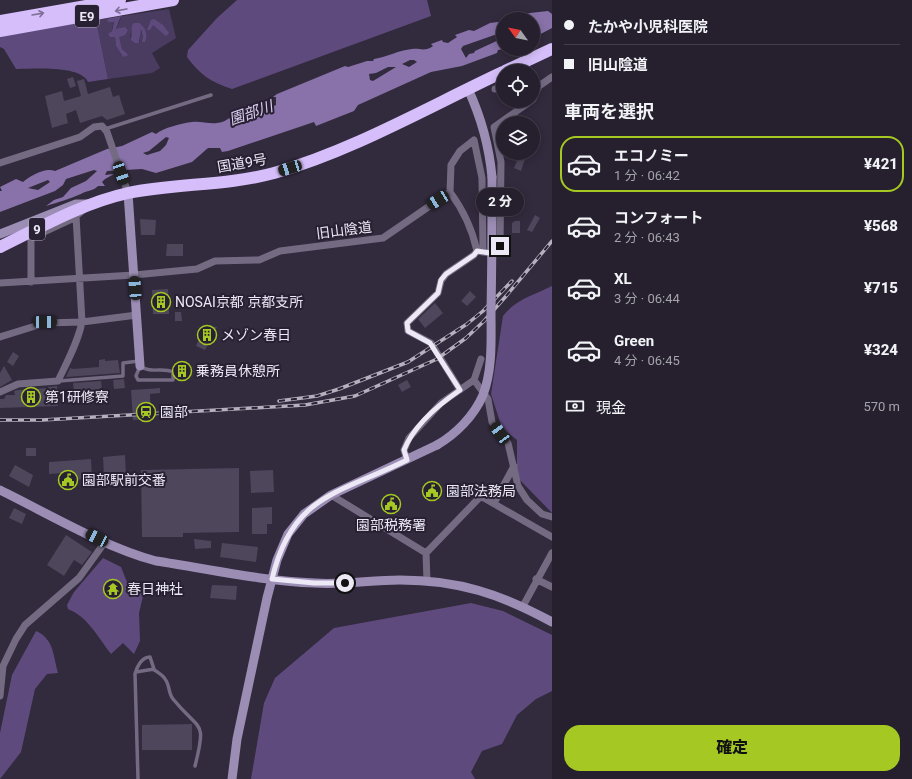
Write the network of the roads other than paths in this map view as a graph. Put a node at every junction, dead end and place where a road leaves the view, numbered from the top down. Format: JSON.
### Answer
{"nodes":[{"id":1,"x":120,"y":0,"type":"edge"},
{"id":2,"x":173,"y":0,"type":"edge"},
{"id":3,"x":0,"y":21,"type":"edge"},
{"id":4,"x":0,"y":31,"type":"edge"},
{"id":5,"x":552,"y":49,"type":"edge"},
{"id":6,"x":521,"y":64,"type":"edge"},
{"id":7,"x":496,"y":76,"type":"edge"},
{"id":8,"x":552,"y":77,"type":"edge"},
{"id":9,"x":540,"y":84,"type":"edge"},
{"id":10,"x":468,"y":88,"type":"junction"},
{"id":11,"x":211,"y":95,"type":"dead end"},
{"id":12,"x":520,"y":108,"type":"edge"},
{"id":13,"x":107,"y":132,"type":"junction"},
{"id":14,"x":0,"y":163,"type":"edge"},
{"id":15,"x":127,"y":190,"type":"junction"},
{"id":16,"x":450,"y":192,"type":"junction"},
{"id":17,"x":91,"y":205,"type":"junction"},
{"id":18,"x":76,"y":216,"type":"junction"},
{"id":19,"x":0,"y":234,"type":"edge"},
{"id":20,"x":0,"y":247,"type":"edge"},
{"id":21,"x":480,"y":251,"type":"junction"},
{"id":22,"x":134,"y":275,"type":"junction"},
{"id":23,"x":81,"y":279,"type":"junction"},
{"id":24,"x":31,"y":282,"type":"junction"},
{"id":25,"x":0,"y":283,"type":"edge"},
{"id":26,"x":137,"y":315,"type":"junction"},
{"id":27,"x":82,"y":322,"type":"junction"},
{"id":28,"x":0,"y":337,"type":"edge"},
{"id":29,"x":481,"y":359,"type":"dead end"},
{"id":30,"x":140,"y":363,"type":"junction"},
{"id":31,"x":474,"y":380,"type":"junction"},
{"id":32,"x":58,"y":381,"type":"junction"},
{"id":33,"x":460,"y":390,"type":"junction"},
{"id":34,"x":0,"y":392,"type":"edge"},
{"id":35,"x":407,"y":460,"type":"junction"},
{"id":36,"x":514,"y":466,"type":"junction"},
{"id":37,"x":0,"y":490,"type":"edge"},
{"id":38,"x":331,"y":495,"type":"junction"},
{"id":39,"x":494,"y":503,"type":"junction"},
{"id":40,"x":552,"y":518,"type":"edge"},
{"id":41,"x":552,"y":537,"type":"edge"},
{"id":42,"x":105,"y":542,"type":"junction"},
{"id":43,"x":552,"y":552,"type":"edge"},
{"id":44,"x":426,"y":553,"type":"junction"},
{"id":45,"x":272,"y":579,"type":"junction"},
{"id":46,"x":536,"y":579,"type":"junction"},
{"id":47,"x":427,"y":580,"type":"junction"},
{"id":48,"x":552,"y":587,"type":"edge"},
{"id":49,"x":523,"y":606,"type":"junction"},
{"id":50,"x":552,"y":622,"type":"edge"},
{"id":51,"x":0,"y":658,"type":"edge"},
{"id":52,"x":3,"y":666,"type":"junction"},
{"id":53,"x":153,"y":669,"type":"junction"},
{"id":54,"x":136,"y":672,"type":"junction"},
{"id":55,"x":0,"y":694,"type":"edge"},
{"id":56,"x":195,"y":766,"type":"dead end"},
{"id":57,"x":138,"y":779,"type":"edge"},
{"id":58,"x":232,"y":779,"type":"edge"}],
"edges":[{"from":3,"to":1,"type":"highway","number":"E9","one_way":true},
{"from":2,"to":4,"type":"highway","number":"E9","one_way":true},
{"from":5,"to":6,"type":"highway","name":"国道9号","number":"9"},
{"from":7,"to":10,"type":"highway","name":"国道9号","number":"9"},
{"from":8,"to":9,"type":"street"},
{"from":10,"to":15,"type":"highway","name":"国道9号","number":"9"},
{"from":10,"to":35,"type":"street","bridge":true},
{"from":11,"to":13,"type":"lane"},
{"from":12,"to":21,"type":"street"},
{"from":13,"to":14,"type":"street"},
{"from":13,"to":15,"type":"street"},
{"from":15,"to":17,"type":"highway","name":"国道9号","number":"9"},
{"from":15,"to":22,"type":"street"},
{"from":16,"to":21,"type":"street"},
{"from":16,"to":21,"type":"street"},
{"from":16,"to":22,"type":"street","name":"旧山陰道"},
{"from":17,"to":18,"type":"street"},
{"from":17,"to":19,"type":"street"},
{"from":17,"to":20,"type":"highway","name":"国道9号","number":"9"},
{"from":18,"to":23,"type":"street"},
{"from":18,"to":24,"type":"street"},
{"from":21,"to":33,"type":"street"},
{"from":22,"to":23,"type":"street","name":"旧山陰道"},
{"from":22,"to":26,"type":"street"},
{"from":23,"to":24,"type":"street","name":"旧山陰道"},
{"from":23,"to":27,"type":"street"},
{"from":24,"to":25,"type":"street","name":"旧山陰道"},
{"from":26,"to":27,"type":"street"},
{"from":26,"to":30,"type":"street"},
{"from":27,"to":28,"type":"street"},
{"from":27,"to":32,"type":"street"},
{"from":29,"to":31,"type":"street"},
{"from":30,"to":30,"type":"lane"},
{"from":30,"to":32,"type":"lane"},
{"from":31,"to":33,"type":"street"},
{"from":31,"to":36,"type":"street"},
{"from":32,"to":34,"type":"street"},
{"from":33,"to":35,"type":"street"},
{"from":35,"to":38,"type":"street"},
{"from":36,"to":39,"type":"street"},
{"from":36,"to":40,"type":"street"},
{"from":37,"to":42,"type":"street"},
{"from":38,"to":44,"type":"street"},
{"from":38,"to":45,"type":"street"},
{"from":39,"to":41,"type":"street"},
{"from":39,"to":44,"type":"street"},
{"from":42,"to":45,"type":"street"},
{"from":42,"to":52,"type":"street"},
{"from":43,"to":46,"type":"street"},
{"from":44,"to":47,"type":"street"},
{"from":45,"to":47,"type":"street"},
{"from":45,"to":58,"type":"street"},
{"from":46,"to":48,"type":"street"},
{"from":46,"to":49,"type":"street"},
{"from":47,"to":49,"type":"street"},
{"from":49,"to":50,"type":"street"},
{"from":51,"to":52,"type":"street"},
{"from":52,"to":55,"type":"street"},
{"from":53,"to":54,"type":"lane"},
{"from":53,"to":54,"type":"lane"},
{"from":53,"to":56,"type":"lane"},
{"from":54,"to":57,"type":"lane"}]}
